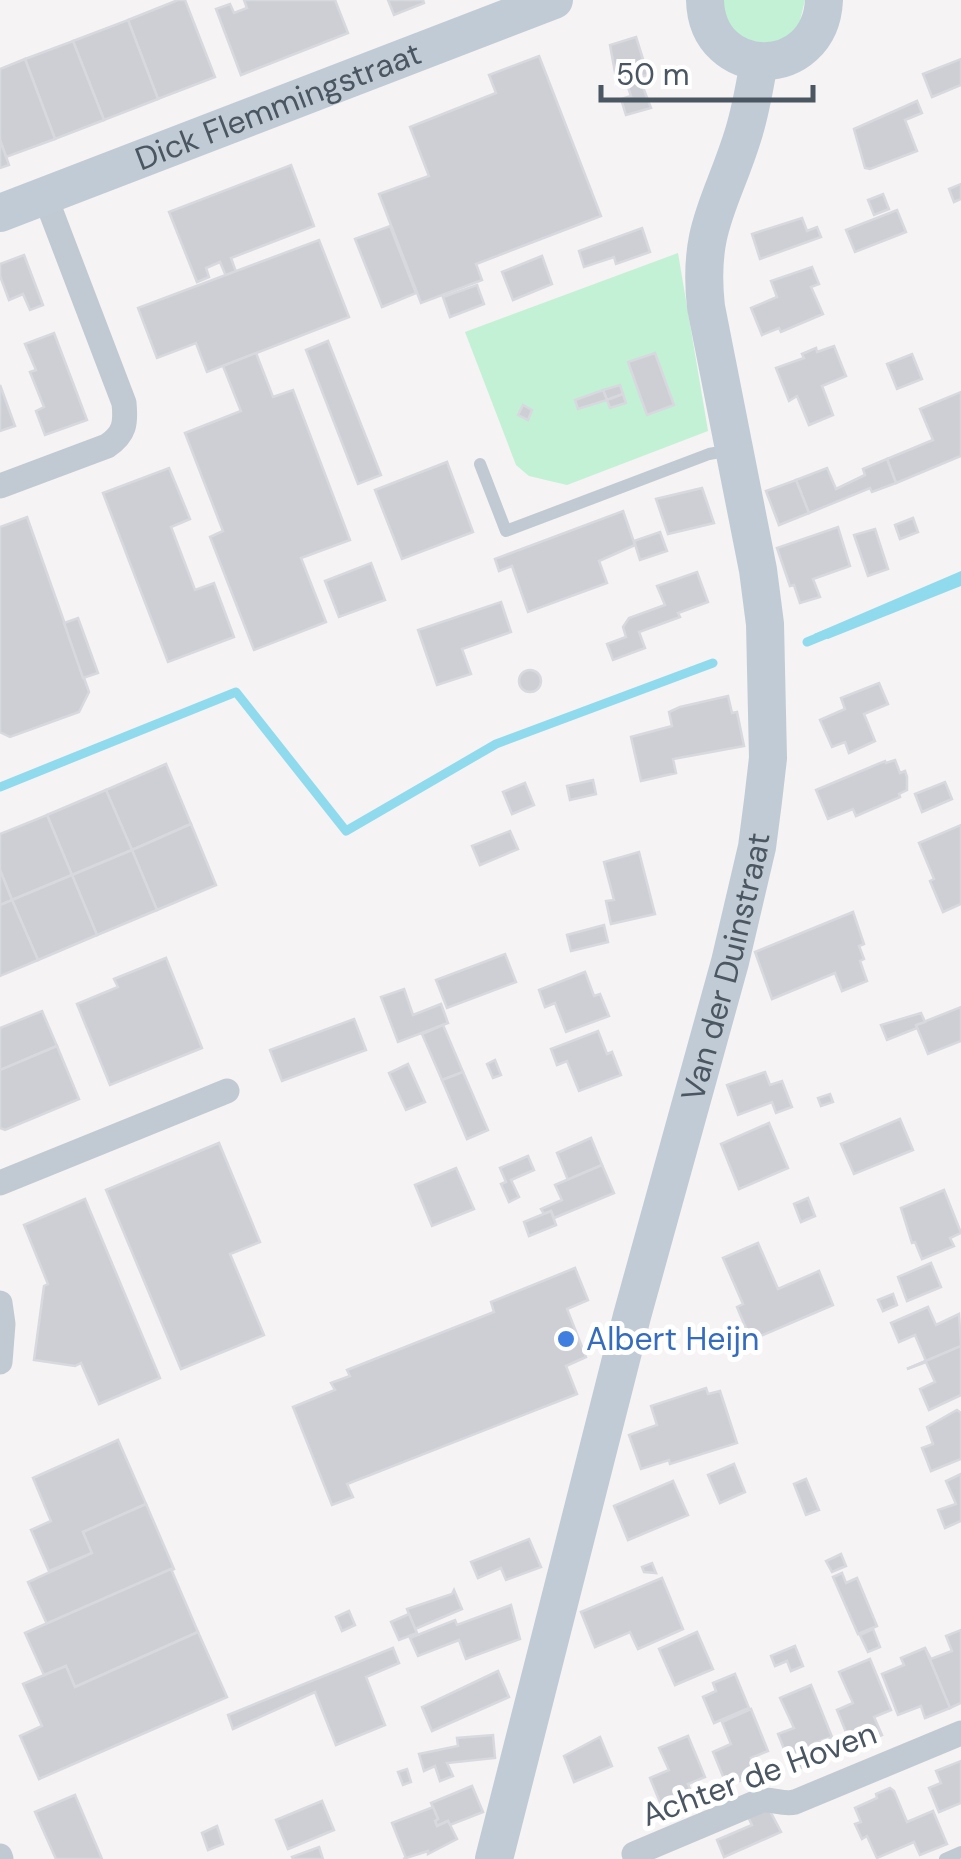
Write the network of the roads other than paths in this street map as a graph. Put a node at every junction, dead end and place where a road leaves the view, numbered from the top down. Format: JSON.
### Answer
{"nodes":[{"id":1,"x":554,"y":0,"type":"edge"},
{"id":2,"x":705,"y":0,"type":"edge"},
{"id":3,"x":824,"y":0,"type":"edge"},
{"id":4,"x":759,"y":62,"type":"junction"},
{"id":5,"x":45,"y":196,"type":"junction"},
{"id":6,"x":0,"y":213,"type":"edge"},
{"id":7,"x":734,"y":449,"type":"junction"},
{"id":8,"x":480,"y":464,"type":"dead end"},
{"id":9,"x":0,"y":486,"type":"edge"},
{"id":10,"x":227,"y":1090,"type":"dead end"},
{"id":11,"x":0,"y":1184,"type":"edge"},
{"id":12,"x":0,"y":1304,"type":"edge"},
{"id":13,"x":0,"y":1362,"type":"edge"},
{"id":14,"x":961,"y":1734,"type":"edge"},
{"id":15,"x":961,"y":1852,"type":"edge"},
{"id":16,"x":630,"y":1857,"type":"edge"},
{"id":17,"x":494,"y":1859,"type":"edge"},
{"id":18,"x":945,"y":1859,"type":"edge"}],
"edges":[{"from":1,"to":5,"type":"street","name":"Dick Flemmingstraat"},
{"from":2,"to":4,"type":"street"},
{"from":3,"to":4,"type":"street"},
{"from":4,"to":7,"type":"street","name":"Van der Duinstraat"},
{"from":5,"to":6,"type":"street","name":"Dick Flemmingstraat"},
{"from":5,"to":9,"type":"street"},
{"from":7,"to":8,"type":"lane"},
{"from":7,"to":17,"type":"street","name":"Van der Duinstraat"},
{"from":10,"to":11,"type":"street"},
{"from":12,"to":13,"type":"street"},
{"from":14,"to":16,"type":"street","name":"Achter de Hoven"},
{"from":15,"to":18,"type":"lane"}]}
